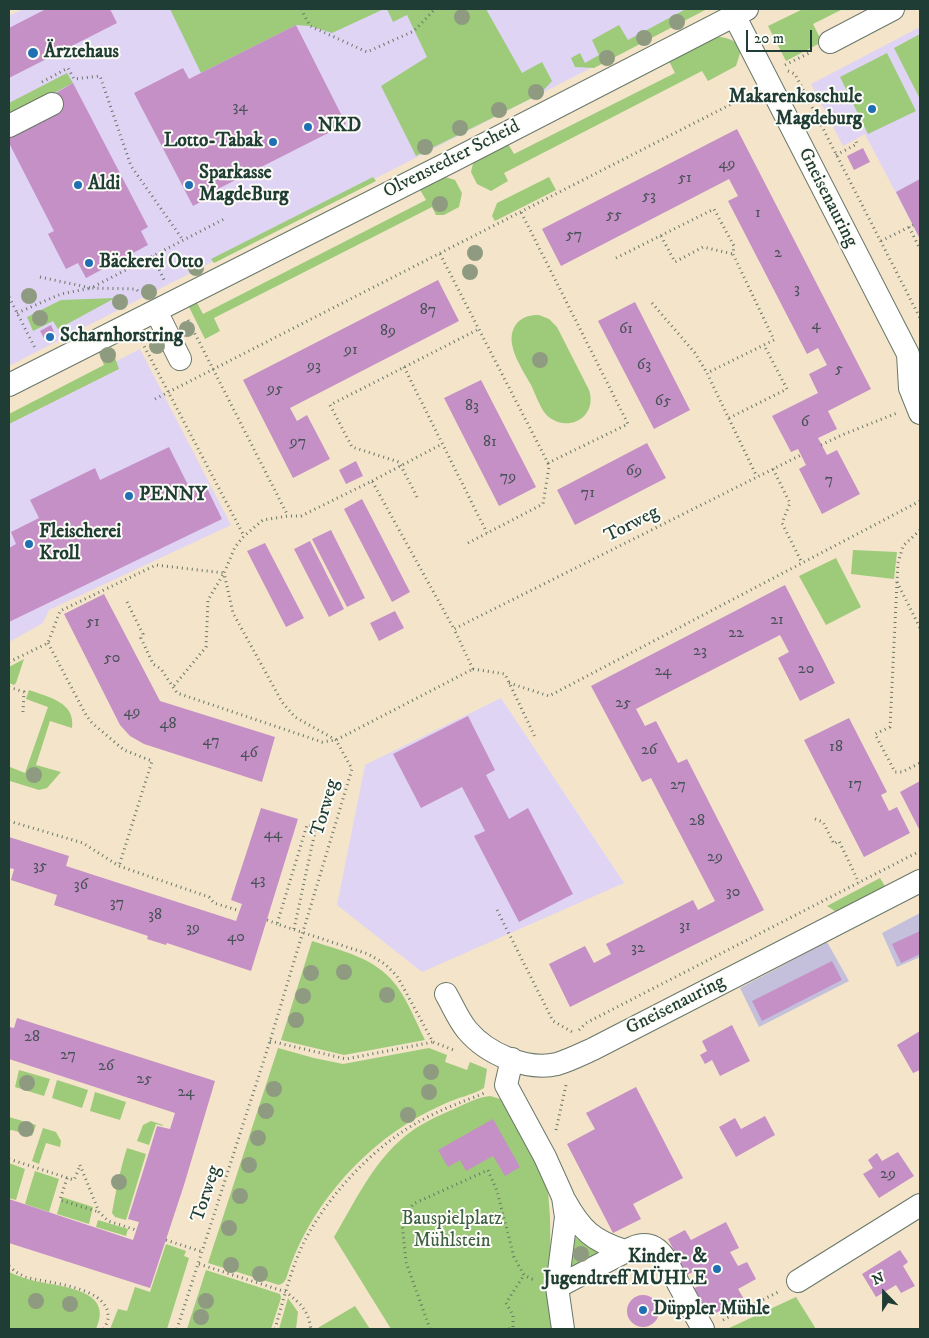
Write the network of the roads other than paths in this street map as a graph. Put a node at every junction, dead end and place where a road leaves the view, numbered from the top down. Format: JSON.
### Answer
{"nodes":[{"id":1,"x":894,"y":9,"type":"edge"},
{"id":2,"x":740,"y":12,"type":"edge"},
{"id":3,"x":830,"y":42,"type":"road end"},
{"id":4,"x":52,"y":104,"type":"dead end"},
{"id":5,"x":9,"y":126,"type":"edge"},
{"id":6,"x":156,"y":311,"type":"junction"},
{"id":7,"x":180,"y":359,"type":"dead end"},
{"id":8,"x":914,"y":359,"type":"edge"},
{"id":9,"x":9,"y":385,"type":"edge"},
{"id":10,"x":918,"y":409,"type":"edge"},
{"id":11,"x":920,"y":881,"type":"edge"},
{"id":12,"x":446,"y":994,"type":"dead end"},
{"id":13,"x":512,"y":1059,"type":"junction"},
{"id":14,"x":563,"y":1197,"type":"junction"},
{"id":15,"x":920,"y":1205,"type":"edge"},
{"id":16,"x":625,"y":1251,"type":"junction"},
{"id":17,"x":798,"y":1282,"type":"road end"},
{"id":18,"x":558,"y":1287,"type":"junction"},
{"id":19,"x":709,"y":1327,"type":"edge"},
{"id":20,"x":563,"y":1329,"type":"edge"}],
"edges":[{"from":1,"to":3,"type":"street"},
{"from":2,"to":6,"type":"street","name":"Olvenstedter Scheid"},
{"from":2,"to":8,"type":"street","name":"Gneisenauring"},
{"from":4,"to":5,"type":"street"},
{"from":6,"to":7,"type":"street"},
{"from":6,"to":9,"type":"street","name":"Olvenstedter Scheid"},
{"from":8,"to":10,"type":"street","name":"Gneisenauring"},
{"from":11,"to":13,"type":"street","name":"Gneisenauring"},
{"from":12,"to":13,"type":"street","name":"Gneisenauring"},
{"from":13,"to":14,"type":"street"},
{"from":14,"to":16,"type":"street"},
{"from":14,"to":18,"type":"street"},
{"from":15,"to":17,"type":"street"},
{"from":16,"to":18,"type":"street"},
{"from":16,"to":19,"type":"street"},
{"from":18,"to":20,"type":"street"}]}
